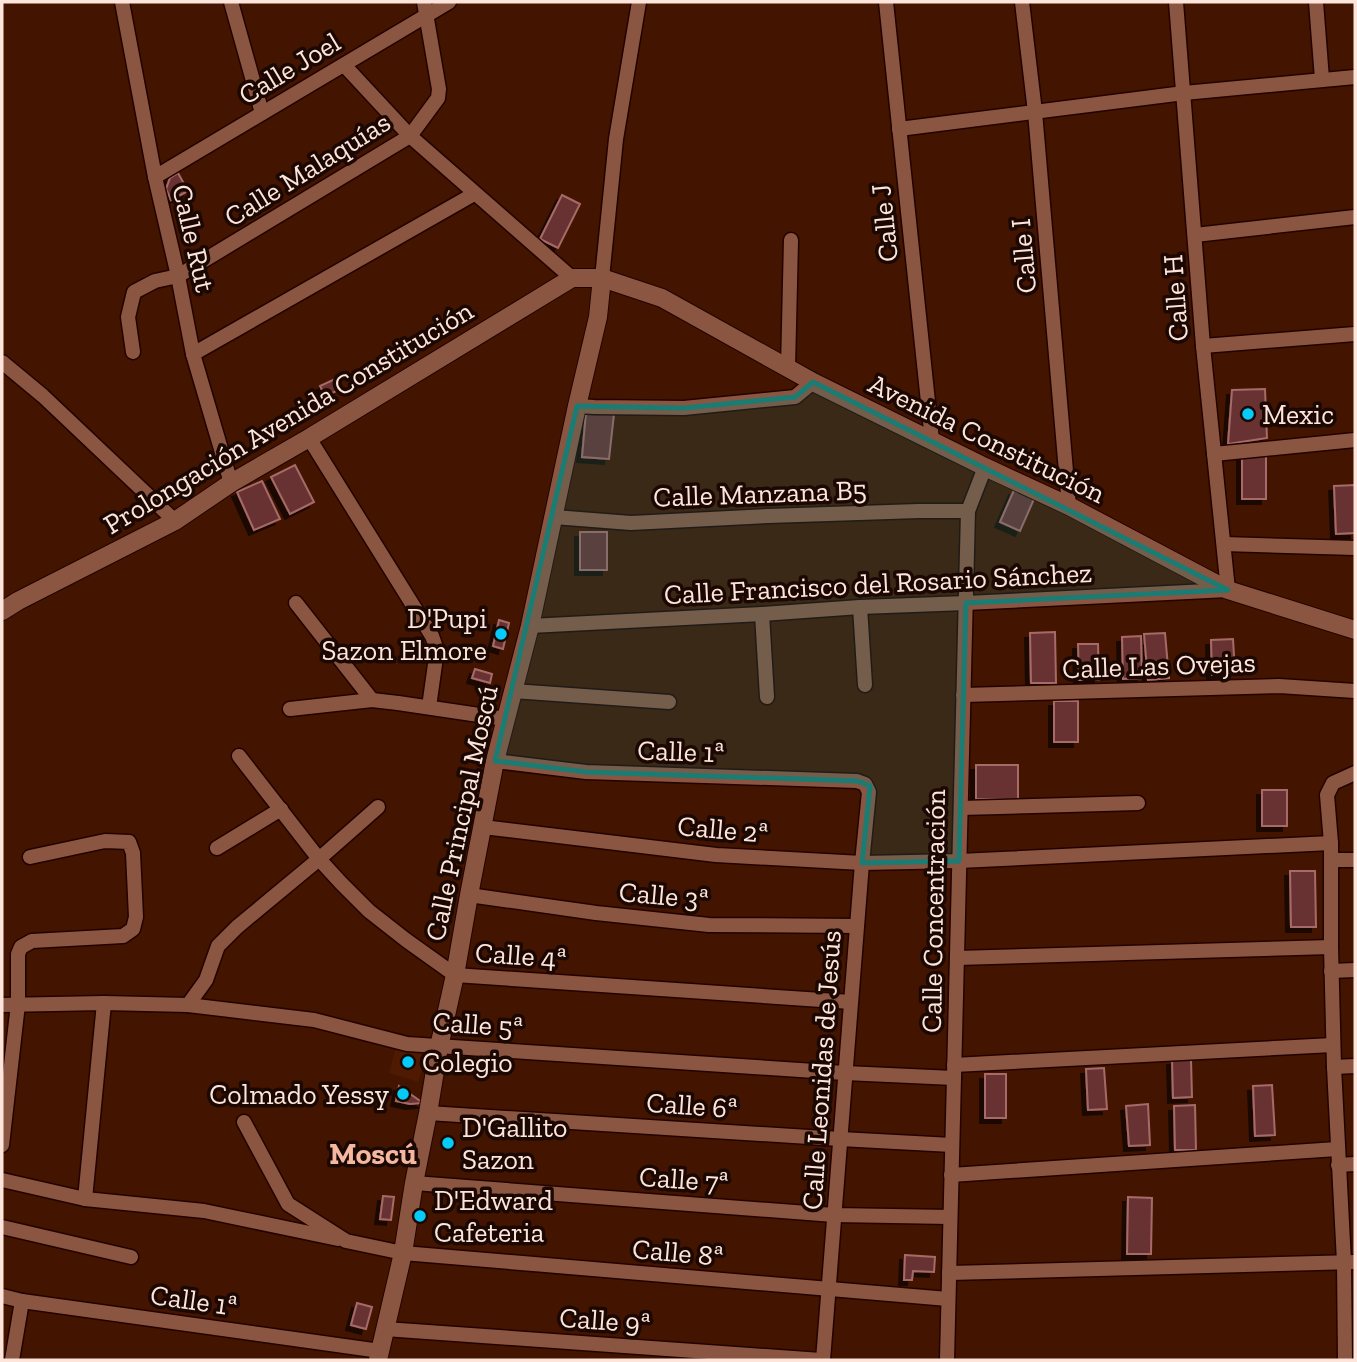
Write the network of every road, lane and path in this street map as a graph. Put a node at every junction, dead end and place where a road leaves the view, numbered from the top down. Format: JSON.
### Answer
{"nodes":[{"id":1,"x":122,"y":2,"type":"edge"},
{"id":2,"x":232,"y":2,"type":"edge"},
{"id":3,"x":449,"y":2,"type":"edge"},
{"id":4,"x":639,"y":2,"type":"edge"},
{"id":5,"x":886,"y":2,"type":"edge"},
{"id":6,"x":1022,"y":2,"type":"edge"},
{"id":7,"x":1176,"y":2,"type":"edge"},
{"id":8,"x":1316,"y":2,"type":"edge"},
{"id":9,"x":426,"y":8,"type":"edge"},
{"id":10,"x":344,"y":65,"type":"junction"},
{"id":11,"x":1355,"y":77,"type":"edge"},
{"id":12,"x":1322,"y":79,"type":"junction"},
{"id":13,"x":1184,"y":93,"type":"junction"},
{"id":14,"x":1035,"y":112,"type":"junction"},
{"id":15,"x":262,"y":113,"type":"junction"},
{"id":16,"x":899,"y":129,"type":"junction"},
{"id":17,"x":410,"y":136,"type":"junction"},
{"id":18,"x":155,"y":177,"type":"junction"},
{"id":19,"x":474,"y":194,"type":"junction"},
{"id":20,"x":1355,"y":216,"type":"edge"},
{"id":21,"x":1195,"y":235,"type":"junction"},
{"id":22,"x":790,"y":240,"type":"dead end"},
{"id":23,"x":178,"y":276,"type":"junction"},
{"id":24,"x":572,"y":278,"type":"junction"},
{"id":25,"x":603,"y":278,"type":"junction"},
{"id":26,"x":1355,"y":334,"type":"edge"},
{"id":27,"x":1203,"y":346,"type":"junction"},
{"id":28,"x":133,"y":352,"type":"dead end"},
{"id":29,"x":193,"y":354,"type":"junction"},
{"id":30,"x":2,"y":362,"type":"edge"},
{"id":31,"x":789,"y":369,"type":"junction"},
{"id":32,"x":813,"y":382,"type":"junction"},
{"id":33,"x":577,"y":405,"type":"junction"},
{"id":34,"x":309,"y":438,"type":"junction"},
{"id":35,"x":932,"y":440,"type":"junction"},
{"id":36,"x":1355,"y":440,"type":"edge"},
{"id":37,"x":1214,"y":454,"type":"junction"},
{"id":38,"x":985,"y":467,"type":"junction"},
{"id":39,"x":231,"y":483,"type":"junction"},
{"id":40,"x":1069,"y":506,"type":"junction"},
{"id":41,"x":968,"y":511,"type":"junction"},
{"id":42,"x":554,"y":517,"type":"junction"},
{"id":43,"x":175,"y":521,"type":"junction"},
{"id":44,"x":1224,"y":544,"type":"junction"},
{"id":45,"x":1355,"y":548,"type":"edge"},
{"id":46,"x":1228,"y":590,"type":"junction"},
{"id":47,"x":296,"y":603,"type":"dead end"},
{"id":48,"x":966,"y":603,"type":"junction"},
{"id":49,"x":860,"y":607,"type":"junction"},
{"id":50,"x":2,"y":611,"type":"edge"},
{"id":51,"x":761,"y":614,"type":"junction"},
{"id":52,"x":530,"y":625,"type":"junction"},
{"id":53,"x":1355,"y":630,"type":"edge"},
{"id":54,"x":864,"y":685,"type":"dead end"},
{"id":55,"x":513,"y":691,"type":"junction"},
{"id":56,"x":1355,"y":691,"type":"edge"},
{"id":57,"x":963,"y":695,"type":"junction"},
{"id":58,"x":767,"y":697,"type":"dead end"},
{"id":59,"x":372,"y":700,"type":"junction"},
{"id":60,"x":669,"y":702,"type":"dead end"},
{"id":61,"x":429,"y":707,"type":"junction"},
{"id":62,"x":290,"y":709,"type":"dead end"},
{"id":63,"x":506,"y":719,"type":"junction"},
{"id":64,"x":239,"y":756,"type":"dead end"},
{"id":65,"x":495,"y":761,"type":"junction"},
{"id":66,"x":1355,"y":774,"type":"edge"},
{"id":67,"x":865,"y":784,"type":"joint"},
{"id":68,"x":1138,"y":803,"type":"dead end"},
{"id":69,"x":378,"y":807,"type":"dead end"},
{"id":70,"x":961,"y":808,"type":"junction"},
{"id":71,"x":281,"y":809,"type":"junction"},
{"id":72,"x":483,"y":827,"type":"junction"},
{"id":73,"x":1331,"y":843,"type":"junction"},
{"id":74,"x":217,"y":848,"type":"dead end"},
{"id":75,"x":30,"y":857,"type":"dead end"},
{"id":76,"x":319,"y":859,"type":"junction"},
{"id":77,"x":1332,"y":860,"type":"junction"},
{"id":78,"x":1355,"y":860,"type":"edge"},
{"id":79,"x":959,"y":862,"type":"junction"},
{"id":80,"x":862,"y":863,"type":"junction"},
{"id":81,"x":469,"y":895,"type":"junction"},
{"id":82,"x":857,"y":926,"type":"junction"},
{"id":83,"x":1331,"y":947,"type":"junction"},
{"id":84,"x":957,"y":958,"type":"junction"},
{"id":85,"x":1355,"y":970,"type":"edge"},
{"id":86,"x":1331,"y":971,"type":"junction"},
{"id":87,"x":455,"y":975,"type":"junction"},
{"id":88,"x":851,"y":1002,"type":"junction"},
{"id":89,"x":104,"y":1003,"type":"junction"},
{"id":90,"x":18,"y":1004,"type":"junction"},
{"id":91,"x":2,"y":1005,"type":"edge"},
{"id":92,"x":188,"y":1005,"type":"junction"},
{"id":93,"x":1333,"y":1045,"type":"junction"},
{"id":94,"x":439,"y":1047,"type":"junction"},
{"id":95,"x":1355,"y":1066,"type":"edge"},
{"id":96,"x":1334,"y":1067,"type":"junction"},
{"id":97,"x":954,"y":1072,"type":"junction"},
{"id":98,"x":845,"y":1073,"type":"junction"},
{"id":99,"x":428,"y":1113,"type":"junction"},
{"id":100,"x":244,"y":1122,"type":"dead end"},
{"id":101,"x":840,"y":1139,"type":"junction"},
{"id":102,"x":952,"y":1145,"type":"junction"},
{"id":103,"x":2,"y":1146,"type":"edge"},
{"id":104,"x":1337,"y":1149,"type":"junction"},
{"id":105,"x":1355,"y":1164,"type":"edge"},
{"id":106,"x":1338,"y":1165,"type":"junction"},
{"id":107,"x":951,"y":1174,"type":"junction"},
{"id":108,"x":2,"y":1180,"type":"edge"},
{"id":109,"x":414,"y":1183,"type":"junction"},
{"id":110,"x":85,"y":1199,"type":"junction"},
{"id":111,"x":834,"y":1215,"type":"junction"},
{"id":112,"x":950,"y":1217,"type":"junction"},
{"id":113,"x":2,"y":1227,"type":"edge"},
{"id":114,"x":346,"y":1241,"type":"junction"},
{"id":115,"x":403,"y":1253,"type":"junction"},
{"id":116,"x":131,"y":1257,"type":"dead end"},
{"id":117,"x":1349,"y":1262,"type":"edge"},
{"id":118,"x":949,"y":1273,"type":"junction"},
{"id":119,"x":828,"y":1290,"type":"junction"},
{"id":120,"x":2,"y":1296,"type":"edge"},
{"id":121,"x":948,"y":1299,"type":"junction"},
{"id":122,"x":22,"y":1301,"type":"junction"},
{"id":123,"x":385,"y":1329,"type":"junction"},
{"id":124,"x":379,"y":1356,"type":"edge"},
{"id":125,"x":12,"y":1360,"type":"edge"},
{"id":126,"x":822,"y":1360,"type":"edge"},
{"id":127,"x":947,"y":1360,"type":"edge"},
{"id":128,"x":1345,"y":1360,"type":"edge"}],
"edges":[{"from":1,"to":18,"type":"street","name":"Calle Rut"},
{"from":2,"to":15,"type":"street"},
{"from":3,"to":9,"type":"street","name":"Calle Joel"},
{"from":4,"to":25,"type":"street"},
{"from":5,"to":16,"type":"street","name":"Calle J"},
{"from":6,"to":14,"type":"street","name":"Calle I"},
{"from":7,"to":13,"type":"street","name":"Calle H"},
{"from":8,"to":12,"type":"street"},
{"from":9,"to":10,"type":"street","name":"Calle Joel"},
{"from":9,"to":17,"type":"street","name":"Calle Malaquías"},
{"from":10,"to":15,"type":"street","name":"Calle Joel"},
{"from":10,"to":17,"type":"street"},
{"from":11,"to":12,"type":"street"},
{"from":12,"to":13,"type":"street"},
{"from":13,"to":14,"type":"street"},
{"from":13,"to":21,"type":"street","name":"Calle H"},
{"from":14,"to":16,"type":"street"},
{"from":14,"to":40,"type":"street","name":"Calle I"},
{"from":15,"to":18,"type":"street","name":"Calle Joel"},
{"from":16,"to":35,"type":"street","name":"Calle J"},
{"from":17,"to":19,"type":"street"},
{"from":17,"to":23,"type":"street","name":"Calle Malaquías"},
{"from":18,"to":23,"type":"street","name":"Calle Rut"},
{"from":19,"to":24,"type":"street"},
{"from":19,"to":29,"type":"street"},
{"from":20,"to":21,"type":"street"},
{"from":21,"to":27,"type":"street","name":"Calle H"},
{"from":22,"to":31,"type":"street"},
{"from":23,"to":28,"type":"street","name":"Calle Malaquías"},
{"from":23,"to":29,"type":"street","name":"Calle Rut"},
{"from":24,"to":25,"type":"street"},
{"from":24,"to":34,"type":"street","name":"Prolongación Avenida Constitución"},
{"from":25,"to":31,"type":"street","name":"Avenida Constitución"},
{"from":25,"to":33,"type":"street","name":"Calle Principal Moscú"},
{"from":26,"to":27,"type":"street"},
{"from":27,"to":37,"type":"street","name":"Calle H"},
{"from":29,"to":39,"type":"street","name":"Calle Rut"},
{"from":30,"to":43,"type":"street"},
{"from":31,"to":32,"type":"street","name":"Avenida Constitución"},
{"from":32,"to":33,"type":"street"},
{"from":32,"to":35,"type":"street","name":"Avenida Constitución"},
{"from":33,"to":42,"type":"street","name":"Calle Principal Moscú"},
{"from":34,"to":39,"type":"street","name":"Prolongación Avenida Constitución"},
{"from":34,"to":61,"type":"street"},
{"from":35,"to":38,"type":"street","name":"Avenida Constitución"},
{"from":36,"to":37,"type":"street"},
{"from":37,"to":44,"type":"street","name":"Calle H"},
{"from":38,"to":40,"type":"street","name":"Avenida Constitución"},
{"from":38,"to":41,"type":"street","name":"Calle Concentración"},
{"from":39,"to":43,"type":"street","name":"Prolongación Avenida Constitución"},
{"from":40,"to":46,"type":"street","name":"Avenida Constitución"},
{"from":41,"to":42,"type":"street","name":"Calle Manzana B5"},
{"from":41,"to":48,"type":"street","name":"Calle Concentración"},
{"from":42,"to":52,"type":"street","name":"Calle Principal Moscú"},
{"from":43,"to":50,"type":"street","name":"Prolongación Avenida Constitución"},
{"from":44,"to":45,"type":"street"},
{"from":44,"to":46,"type":"street","name":"Calle H"},
{"from":46,"to":48,"type":"street","name":"Calle Francisco del Rosario Sánchez"},
{"from":46,"to":53,"type":"street","name":"Avenida Constitución"},
{"from":47,"to":59,"type":"street"},
{"from":48,"to":49,"type":"street","name":"Calle Francisco del Rosario Sánchez"},
{"from":48,"to":57,"type":"street","name":"Calle Concentración"},
{"from":49,"to":51,"type":"street","name":"Calle Francisco del Rosario Sánchez"},
{"from":49,"to":54,"type":"street"},
{"from":51,"to":52,"type":"street","name":"Calle Francisco del Rosario Sánchez"},
{"from":51,"to":58,"type":"street"},
{"from":52,"to":55,"type":"street","name":"Calle Principal Moscú"},
{"from":55,"to":60,"type":"street"},
{"from":55,"to":63,"type":"street","name":"Calle Principal Moscú"},
{"from":56,"to":57,"type":"street","name":"Calle Las Ovejas"},
{"from":57,"to":70,"type":"street","name":"Calle Concentración"},
{"from":59,"to":61,"type":"street"},
{"from":59,"to":62,"type":"street"},
{"from":61,"to":63,"type":"street"},
{"from":63,"to":65,"type":"street","name":"Calle Principal Moscú"},
{"from":64,"to":71,"type":"street","name":"Calle 4ª"},
{"from":65,"to":67,"type":"street","name":"Calle 1ª"},
{"from":65,"to":72,"type":"street","name":"Calle Principal Moscú"},
{"from":66,"to":73,"type":"street"},
{"from":67,"to":80,"type":"street","name":"Calle Leonidas de Jesús"},
{"from":68,"to":70,"type":"street"},
{"from":69,"to":76,"type":"street"},
{"from":70,"to":79,"type":"street","name":"Calle Concentración"},
{"from":71,"to":74,"type":"street"},
{"from":71,"to":76,"type":"street","name":"Calle 4ª"},
{"from":72,"to":80,"type":"street","name":"Calle 2ª"},
{"from":72,"to":81,"type":"street","name":"Calle Principal Moscú"},
{"from":73,"to":77,"type":"street"},
{"from":73,"to":79,"type":"street","name":"Calle 2ª"},
{"from":75,"to":90,"type":"street"},
{"from":76,"to":87,"type":"street","name":"Calle 4ª"},
{"from":76,"to":92,"type":"street"},
{"from":77,"to":78,"type":"street"},
{"from":77,"to":83,"type":"street"},
{"from":79,"to":80,"type":"street","name":"Calle 2ª"},
{"from":79,"to":84,"type":"street","name":"Calle Concentración"},
{"from":80,"to":82,"type":"street","name":"Calle Leonidas de Jesús"},
{"from":81,"to":82,"type":"street","name":"Calle 3ª"},
{"from":81,"to":87,"type":"street","name":"Calle Principal Moscú"},
{"from":82,"to":88,"type":"street","name":"Calle Leonidas de Jesús"},
{"from":83,"to":84,"type":"street"},
{"from":83,"to":86,"type":"street"},
{"from":84,"to":97,"type":"street","name":"Calle Concentración"},
{"from":85,"to":86,"type":"street"},
{"from":86,"to":93,"type":"street"},
{"from":87,"to":88,"type":"street","name":"Calle 4ª"},
{"from":87,"to":94,"type":"street","name":"Calle Principal Moscú"},
{"from":88,"to":98,"type":"street","name":"Calle Leonidas de Jesús"},
{"from":89,"to":90,"type":"street","name":"Calle 5ª"},
{"from":89,"to":92,"type":"street","name":"Calle 5ª"},
{"from":89,"to":110,"type":"street"},
{"from":90,"to":91,"type":"street","name":"Calle 5ª"},
{"from":90,"to":103,"type":"street"},
{"from":92,"to":94,"type":"street","name":"Calle 5ª"},
{"from":93,"to":96,"type":"street"},
{"from":93,"to":97,"type":"street","name":"Calle 5ª"},
{"from":94,"to":98,"type":"street","name":"Calle 5ª"},
{"from":94,"to":99,"type":"street","name":"Calle Principal Moscú"},
{"from":95,"to":96,"type":"street"},
{"from":96,"to":104,"type":"street"},
{"from":97,"to":98,"type":"street","name":"Calle 5ª"},
{"from":97,"to":102,"type":"street","name":"Calle Concentración"},
{"from":98,"to":101,"type":"street","name":"Calle Leonidas de Jesús"},
{"from":99,"to":101,"type":"street","name":"Calle 6ª"},
{"from":99,"to":109,"type":"street","name":"Calle Principal Moscú"},
{"from":100,"to":114,"type":"street"},
{"from":101,"to":102,"type":"street","name":"Calle 6ª"},
{"from":101,"to":111,"type":"street","name":"Calle Leonidas de Jesús"},
{"from":102,"to":107,"type":"street","name":"Calle Concentración"},
{"from":104,"to":106,"type":"street"},
{"from":104,"to":107,"type":"street"},
{"from":105,"to":106,"type":"street"},
{"from":106,"to":117,"type":"street"},
{"from":107,"to":112,"type":"street","name":"Calle Concentración"},
{"from":108,"to":110,"type":"street","name":"Calle 8ª"},
{"from":109,"to":111,"type":"street","name":"Calle 7ª"},
{"from":109,"to":115,"type":"street","name":"Calle Principal Moscú"},
{"from":110,"to":114,"type":"street","name":"Calle 8ª"},
{"from":111,"to":112,"type":"street","name":"Calle 7ª"},
{"from":111,"to":119,"type":"street","name":"Calle Leonidas de Jesús"},
{"from":112,"to":118,"type":"street","name":"Calle Concentración"},
{"from":113,"to":116,"type":"street"},
{"from":114,"to":115,"type":"street","name":"Calle 8ª"},
{"from":115,"to":119,"type":"street","name":"Calle 8ª"},
{"from":115,"to":123,"type":"street","name":"Calle Principal Moscú"},
{"from":117,"to":118,"type":"street"},
{"from":117,"to":128,"type":"street"},
{"from":118,"to":121,"type":"street","name":"Calle Concentración"},
{"from":119,"to":121,"type":"street","name":"Calle 8ª"},
{"from":119,"to":126,"type":"street","name":"Calle Leonidas de Jesús"},
{"from":120,"to":122,"type":"street","name":"Calle 1ª"},
{"from":121,"to":127,"type":"street","name":"Calle Concentración"},
{"from":122,"to":124,"type":"street","name":"Calle 1ª"},
{"from":122,"to":125,"type":"street"},
{"from":123,"to":124,"type":"street","name":"Calle Principal Moscú"},
{"from":123,"to":126,"type":"street","name":"Calle 9ª"}]}
